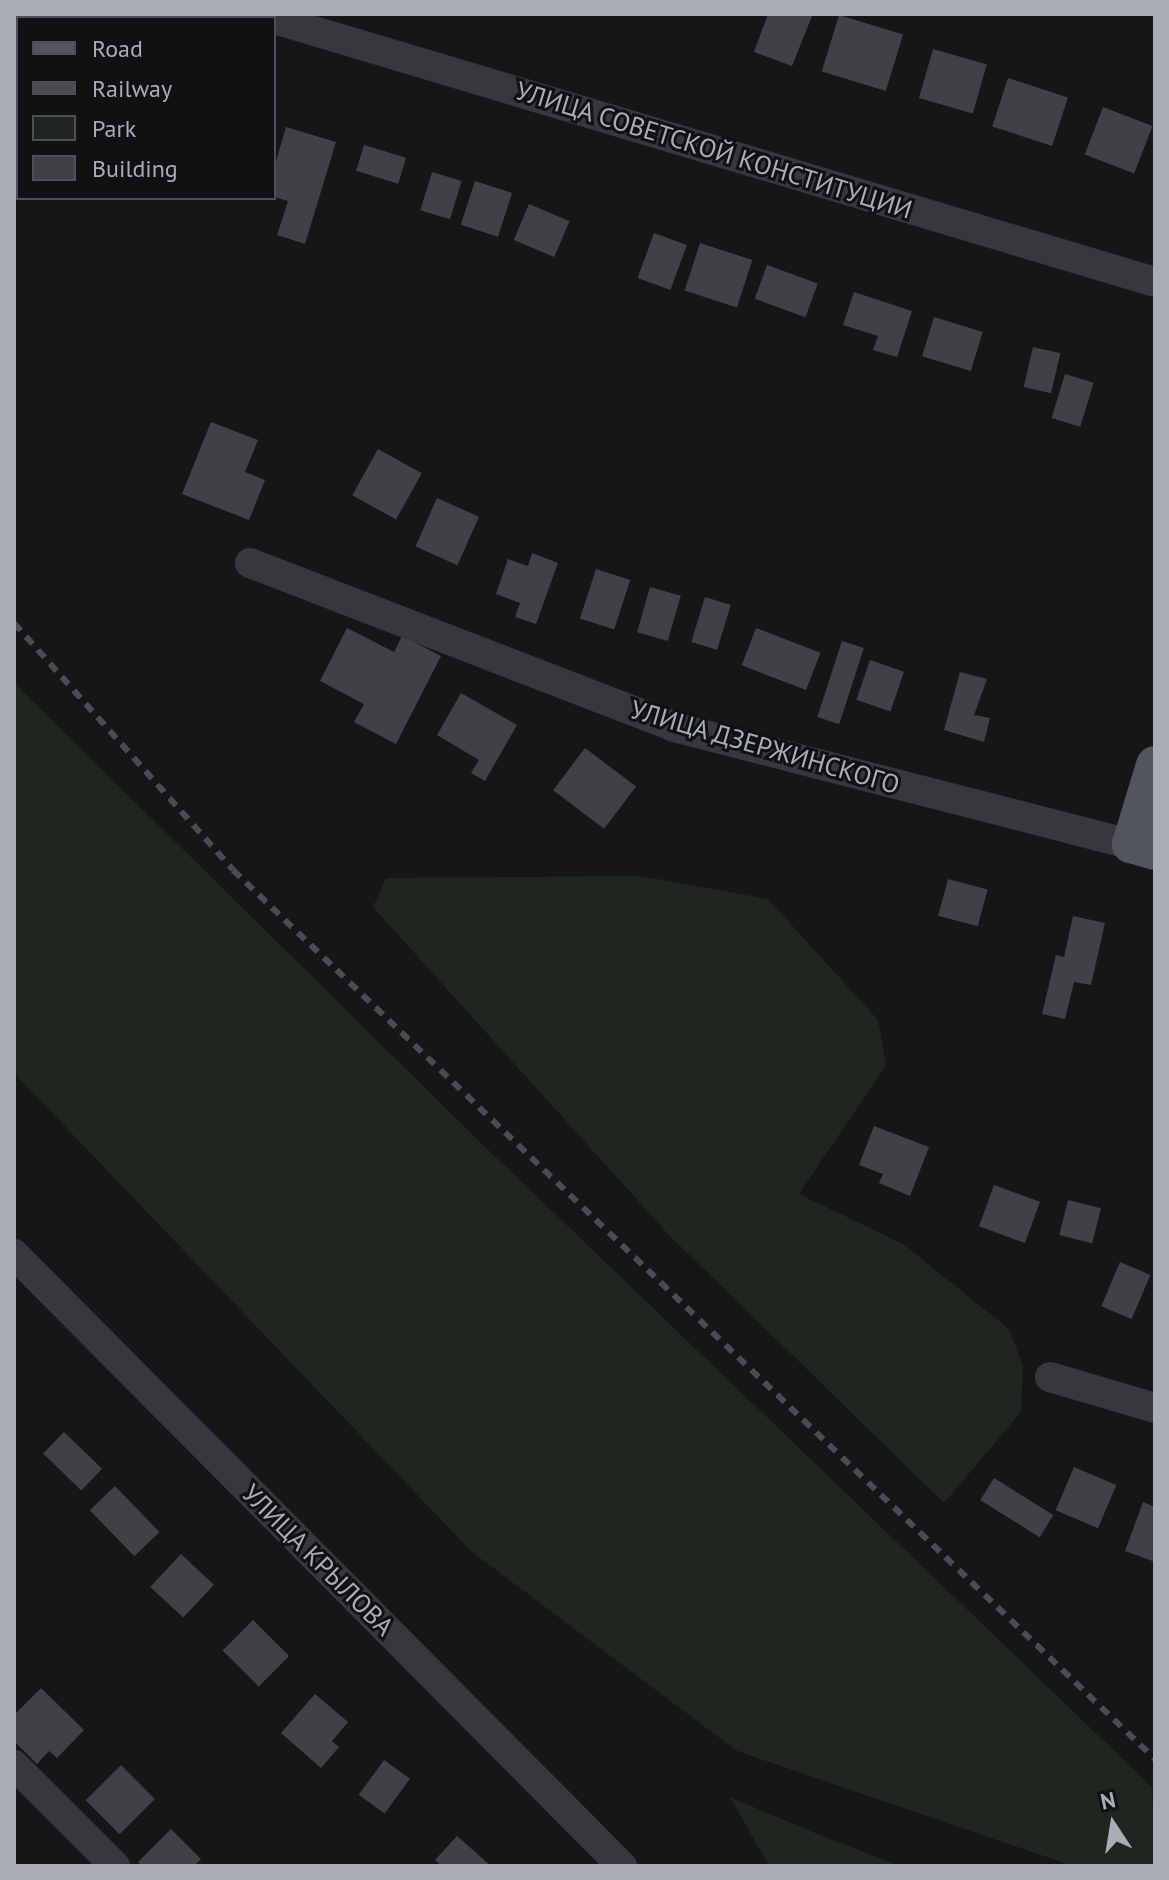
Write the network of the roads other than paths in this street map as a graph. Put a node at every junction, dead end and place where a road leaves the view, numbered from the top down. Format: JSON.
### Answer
{"nodes":[{"id":1,"x":276,"y":19,"type":"edge"},
{"id":2,"x":1155,"y":282,"type":"edge"},
{"id":3,"x":250,"y":563,"type":"dead end"},
{"id":4,"x":1155,"y":765,"type":"edge"},
{"id":5,"x":1143,"y":848,"type":"edge"},
{"id":6,"x":14,"y":1254,"type":"edge"},
{"id":7,"x":1050,"y":1377,"type":"dead end"},
{"id":8,"x":1155,"y":1408,"type":"edge"},
{"id":9,"x":14,"y":1765,"type":"edge"},
{"id":10,"x":115,"y":1866,"type":"edge"},
{"id":11,"x":622,"y":1866,"type":"edge"}],
"edges":[{"from":1,"to":2,"type":"street","name":"УЛИЦА СОВЕТСКОЙ КОНСТИТУЦИИ"},
{"from":3,"to":5,"type":"street","name":"УЛИЦА ДЗЕРЖИНСКОГО"},
{"from":4,"to":5,"type":"main road"},
{"from":6,"to":11,"type":"street","name":"УЛИЦА КРЫЛОВА"},
{"from":7,"to":8,"type":"street"},
{"from":9,"to":10,"type":"street"}]}
